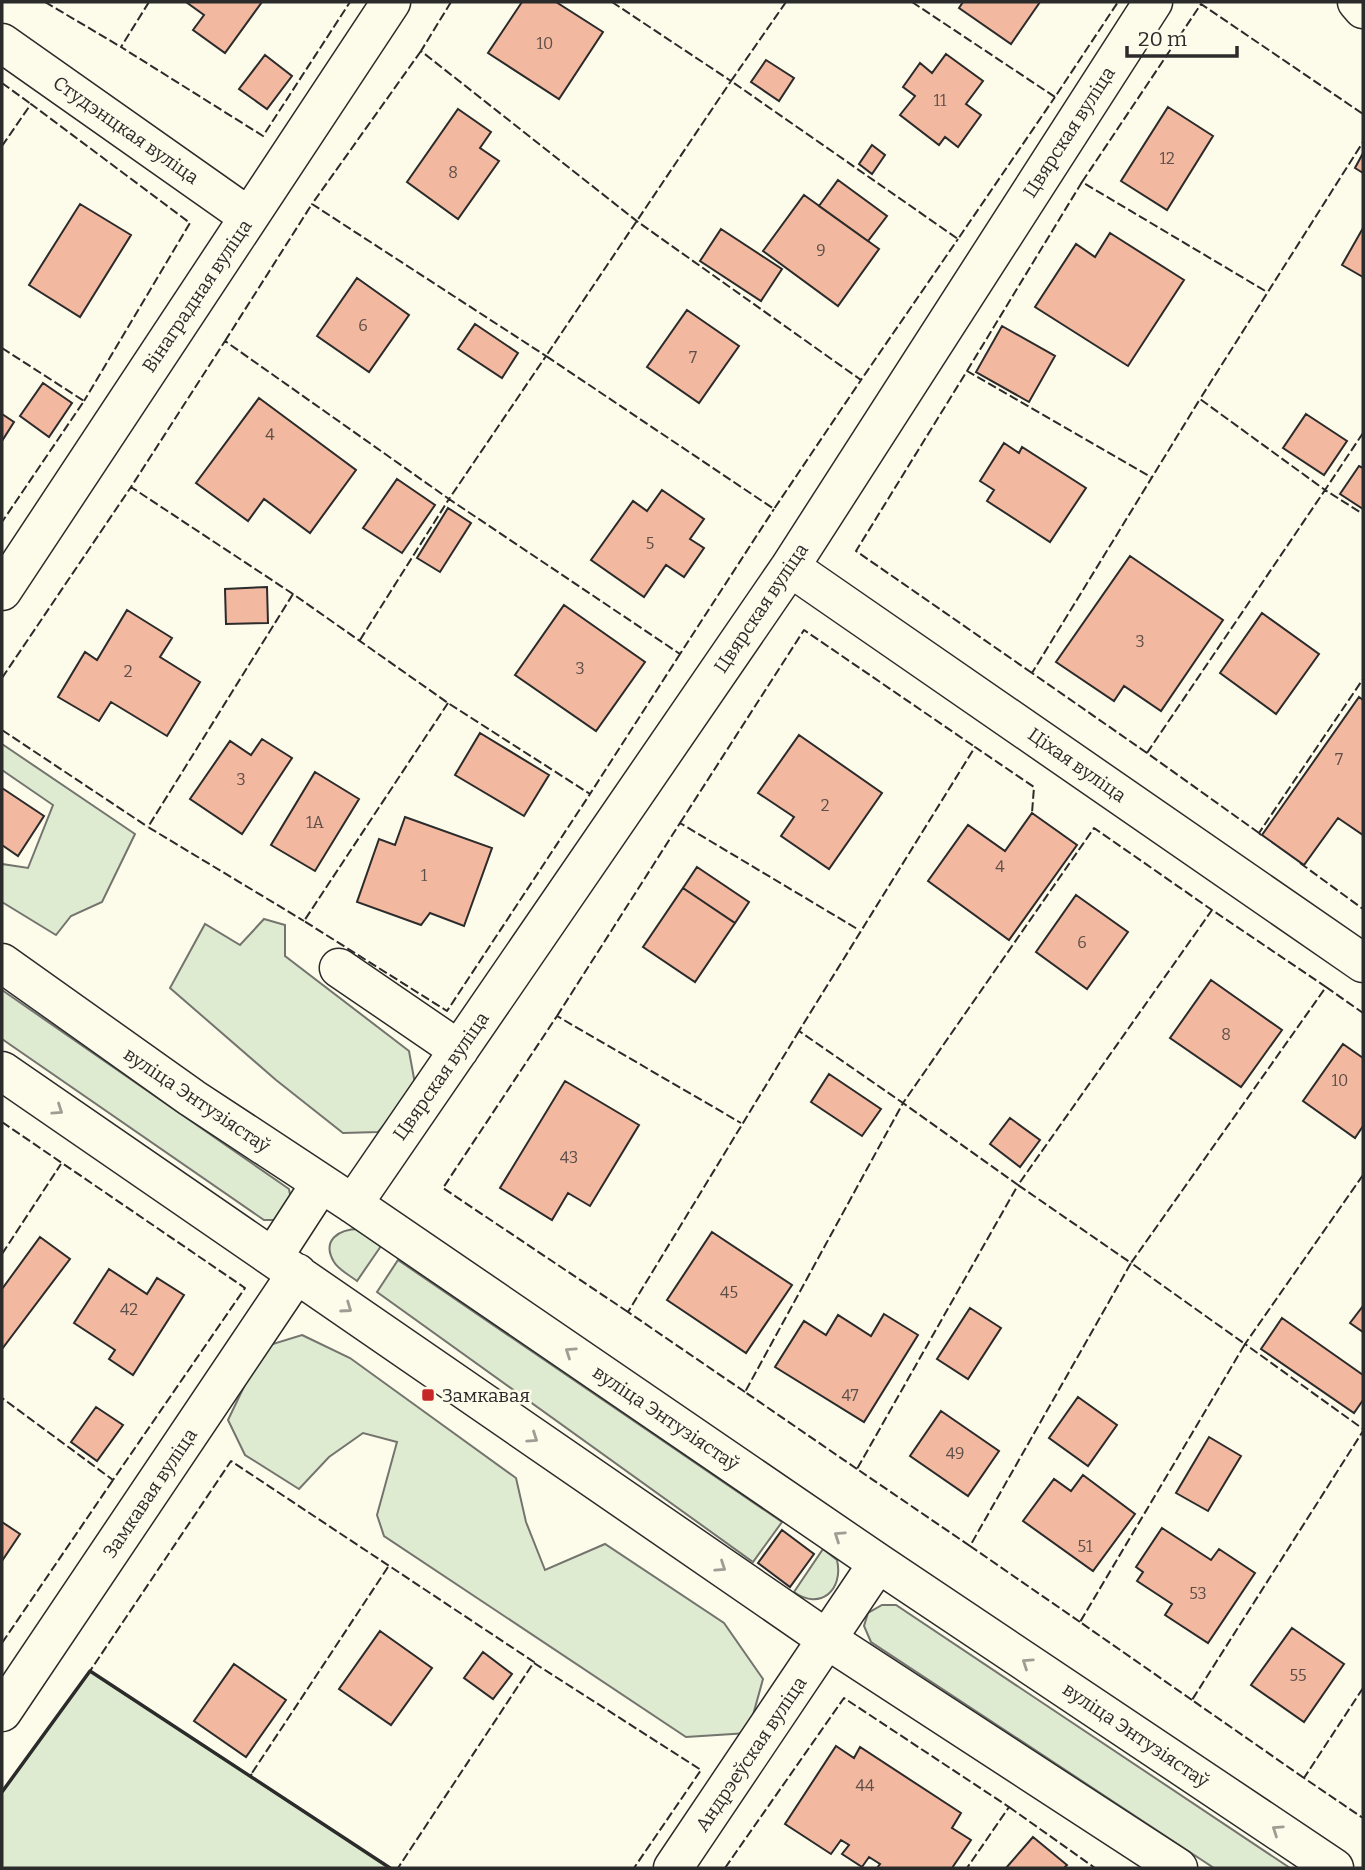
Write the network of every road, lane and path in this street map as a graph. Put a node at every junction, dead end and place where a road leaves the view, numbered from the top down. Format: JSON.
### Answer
{"nodes":[{"id":1,"x":391,"y":2,"type":"edge"},
{"id":2,"x":1153,"y":2,"type":"edge"},
{"id":3,"x":1357,"y":2,"type":"edge"},
{"id":4,"x":1363,"y":9,"type":"edge"},
{"id":5,"x":2,"y":43,"type":"edge"},
{"id":6,"x":249,"y":217,"type":"junction"},
{"id":7,"x":790,"y":567,"type":"junction"},
{"id":8,"x":2,"y":591,"type":"edge"},
{"id":9,"x":2,"y":963,"type":"edge"},
{"id":10,"x":1363,"y":963,"type":"edge"},
{"id":11,"x":339,"y":968,"type":"dead end"},
{"id":12,"x":458,"y":1050,"type":"junction"},
{"id":13,"x":2,"y":1071,"type":"edge"},
{"id":14,"x":321,"y":1184,"type":"junction"},
{"id":15,"x":353,"y":1204,"type":"junction"},
{"id":16,"x":285,"y":1265,"type":"junction"},
{"id":17,"x":878,"y":1563,"type":"junction"},
{"id":18,"x":828,"y":1640,"type":"junction"},
{"id":19,"x":2,"y":1712,"type":"edge"},
{"id":20,"x":673,"y":1868,"type":"edge"},
{"id":21,"x":1178,"y":1868,"type":"edge"},
{"id":22,"x":1334,"y":1868,"type":"edge"}],
"edges":[{"from":1,"to":6,"type":"street","name":"Вінаградная вуліца"},
{"from":2,"to":7,"type":"street","name":"Цвярская вуліца"},
{"from":3,"to":4,"type":"street"},
{"from":5,"to":6,"type":"street","name":"Студэнцкая вуліца"},
{"from":6,"to":8,"type":"street","name":"Вінаградная вуліца"},
{"from":7,"to":10,"type":"street","name":"Ціхая вуліца"},
{"from":7,"to":12,"type":"street","name":"Цвярская вуліца"},
{"from":9,"to":14,"type":"street","name":"вуліца Энтузіястаў"},
{"from":11,"to":12,"type":"street"},
{"from":12,"to":15,"type":"street","name":"Цвярская вуліца"},
{"from":13,"to":16,"type":"street","one_way":true},
{"from":14,"to":15,"type":"street","name":"вуліца Энтузіястаў"},
{"from":14,"to":16,"type":"street","name":"Замкавая вуліца"},
{"from":17,"to":15,"type":"street","name":"вуліца Энтузіястаў","one_way":true},
{"from":16,"to":18,"type":"street","one_way":true},
{"from":16,"to":19,"type":"street","name":"Замкавая вуліца"},
{"from":17,"to":18,"type":"street","name":"Андрэеўская вуліца"},
{"from":22,"to":17,"type":"street","name":"вуліца Энтузіястаў","one_way":true},
{"from":18,"to":20,"type":"street","name":"Андрэеўская вуліца"},
{"from":18,"to":21,"type":"street"}]}
